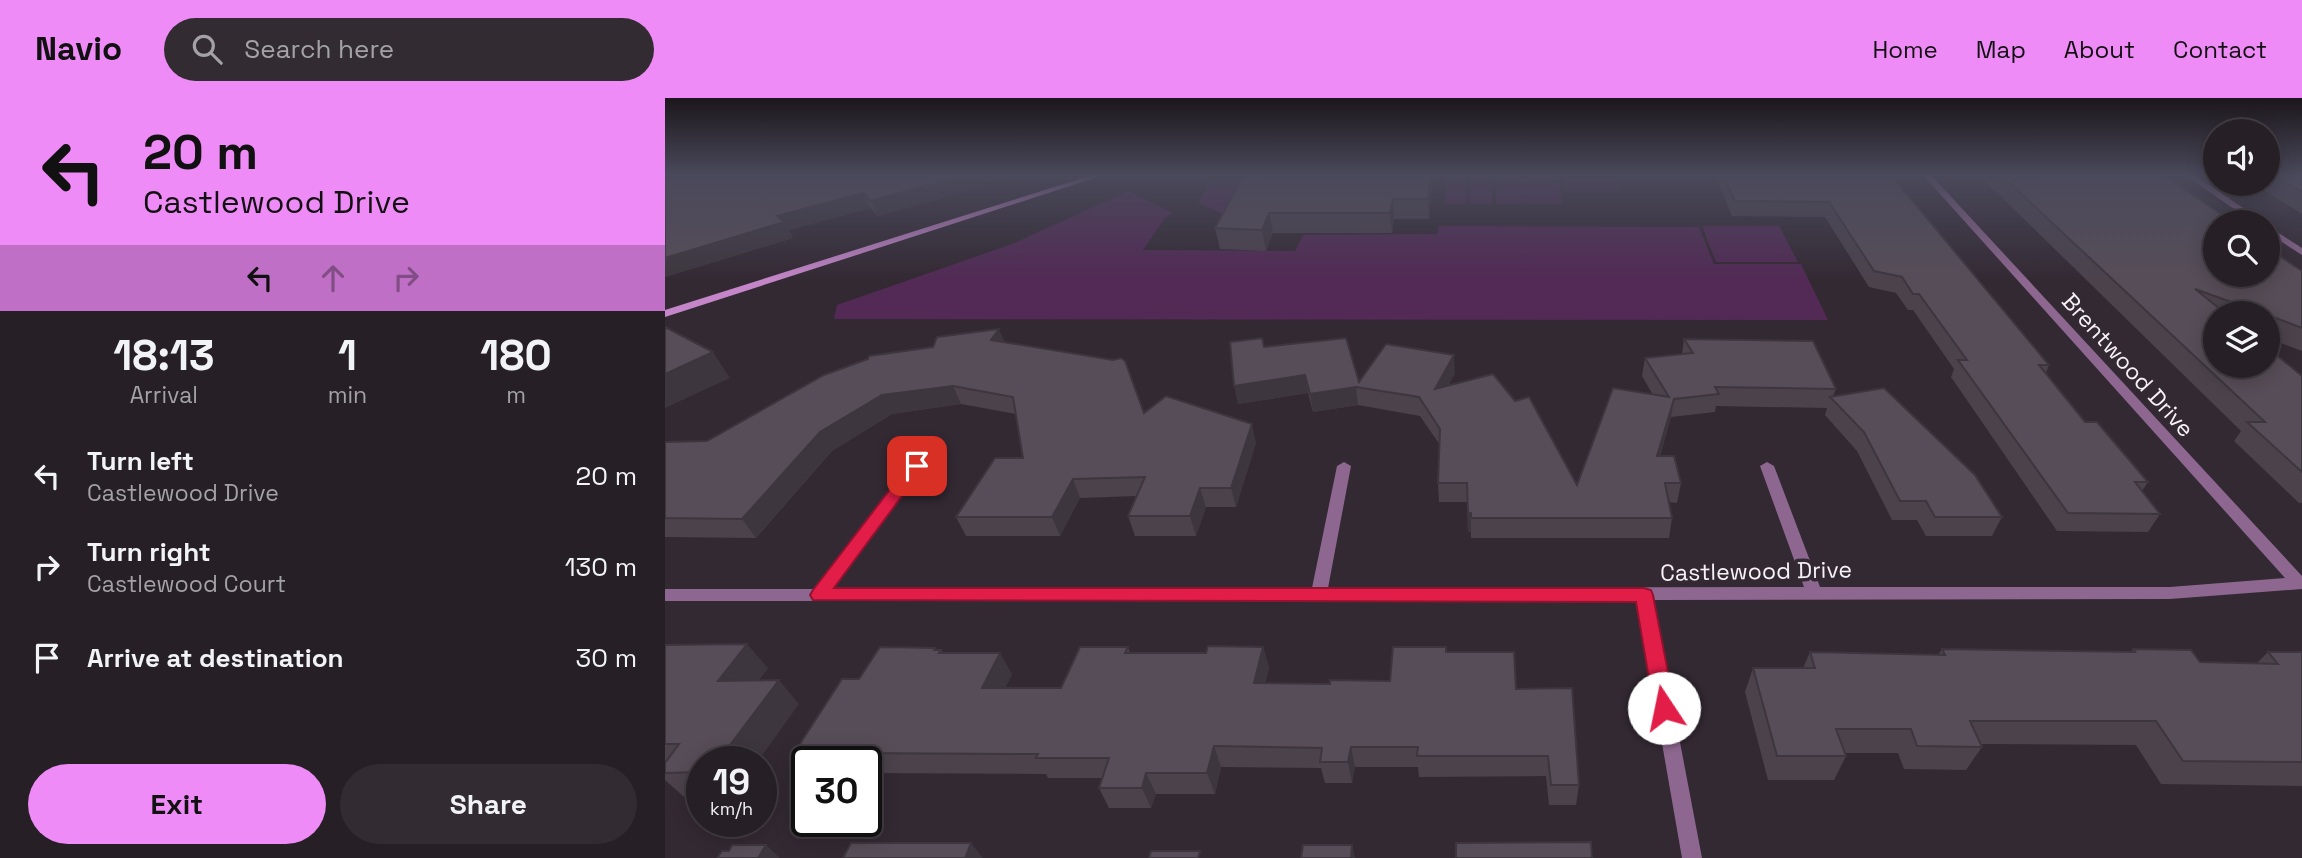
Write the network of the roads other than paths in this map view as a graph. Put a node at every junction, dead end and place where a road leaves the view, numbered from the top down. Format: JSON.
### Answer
{"nodes":[{"id":1,"x":990,"y":210,"type":"edge"},
{"id":2,"x":1959,"y":210,"type":"edge"},
{"id":3,"x":2280,"y":237,"type":"edge"},
{"id":4,"x":2302,"y":252,"type":"edge"},
{"id":5,"x":665,"y":314,"type":"edge"},
{"id":6,"x":917,"y":466,"type":"dead end"},
{"id":7,"x":1344,"y":466,"type":"dead end"},
{"id":8,"x":1767,"y":466,"type":"dead end"},
{"id":9,"x":2300,"y":583,"type":"edge"},
{"id":10,"x":1814,"y":593,"type":"junction"},
{"id":11,"x":1319,"y":594,"type":"junction"},
{"id":12,"x":665,"y":595,"type":"edge"},
{"id":13,"x":819,"y":595,"type":"junction"},
{"id":14,"x":1644,"y":595,"type":"junction"},
{"id":15,"x":1692,"y":858,"type":"edge"}],
"edges":[{"from":1,"to":5,"type":"main road"},
{"from":2,"to":9,"type":"street","name":"Brentwood Drive"},
{"from":3,"to":4,"type":"street"},
{"from":6,"to":13,"type":"street"},
{"from":7,"to":11,"type":"street"},
{"from":8,"to":10,"type":"street"},
{"from":9,"to":10,"type":"street","name":"Castlewood Drive"},
{"from":10,"to":14,"type":"street","name":"Castlewood Drive"},
{"from":11,"to":13,"type":"street","name":"Castlewood Drive"},
{"from":11,"to":14,"type":"street","name":"Castlewood Drive"},
{"from":12,"to":13,"type":"street","name":"Castlewood Drive"},
{"from":14,"to":15,"type":"street"}]}
